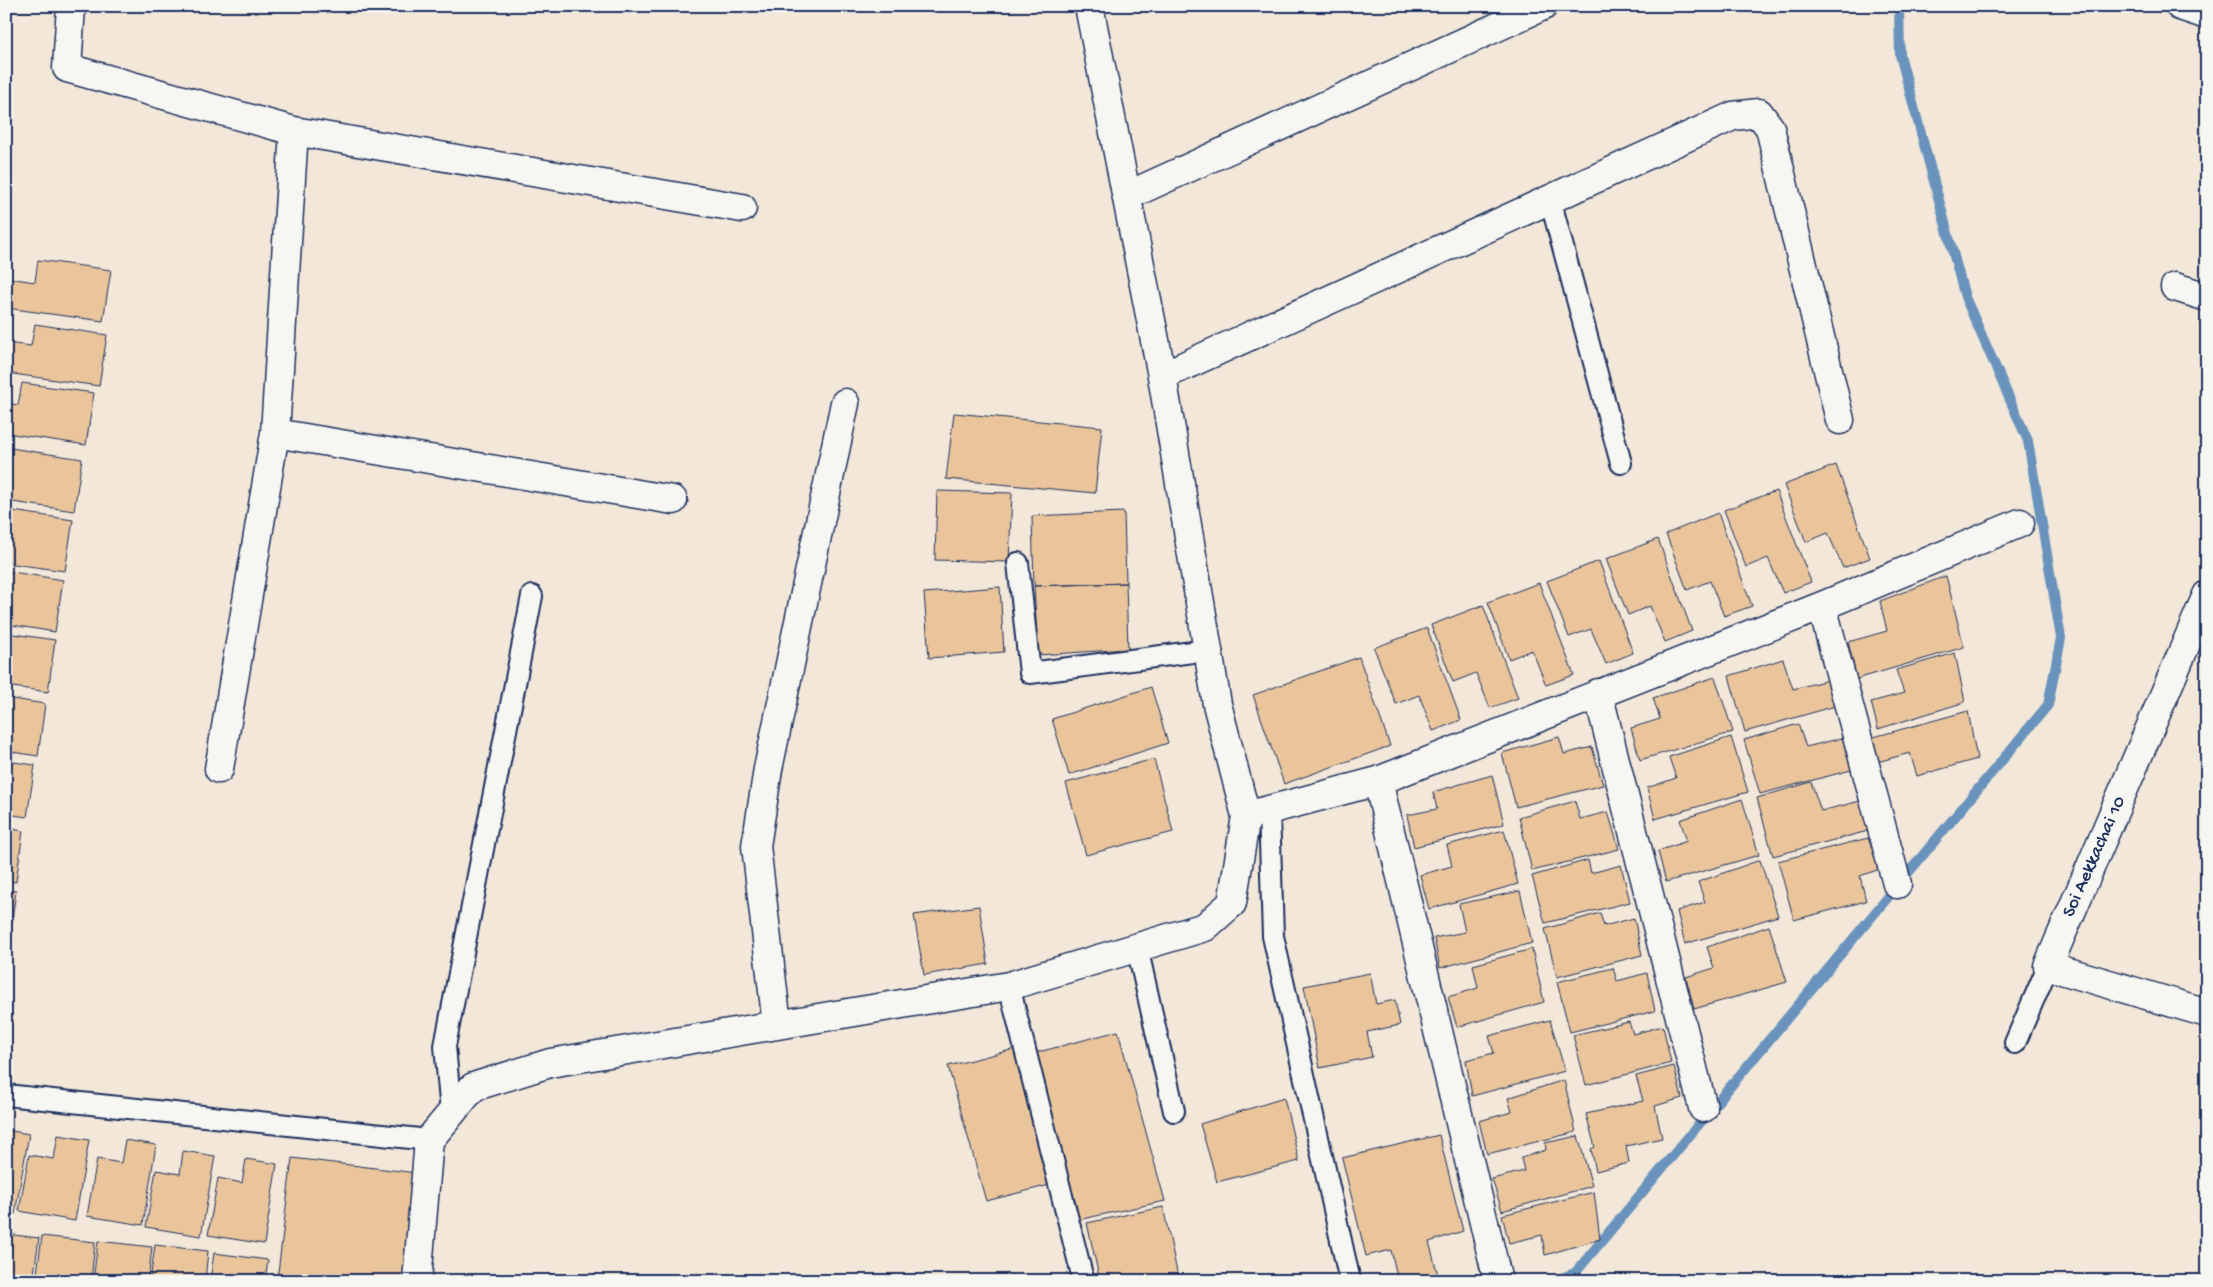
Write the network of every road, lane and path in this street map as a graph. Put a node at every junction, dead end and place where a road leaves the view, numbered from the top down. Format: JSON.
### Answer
{"nodes":[{"id":1,"x":71,"y":6,"type":"edge"},
{"id":2,"x":1089,"y":6,"type":"edge"},
{"id":3,"x":1543,"y":6,"type":"edge"},
{"id":4,"x":2180,"y":6,"type":"edge"},
{"id":5,"x":2207,"y":16,"type":"edge"},
{"id":6,"x":294,"y":131,"type":"junction"},
{"id":7,"x":1127,"y":196,"type":"junction"},
{"id":8,"x":1550,"y":199,"type":"junction"},
{"id":9,"x":742,"y":208,"type":"dead end"},
{"id":10,"x":2175,"y":287,"type":"dead end"},
{"id":11,"x":2207,"y":297,"type":"edge"},
{"id":12,"x":1162,"y":376,"type":"junction"},
{"id":13,"x":845,"y":403,"type":"dead end"},
{"id":14,"x":1840,"y":420,"type":"dead end"},
{"id":15,"x":274,"y":433,"type":"junction"},
{"id":16,"x":1621,"y":463,"type":"dead end"},
{"id":17,"x":673,"y":500,"type":"dead end"},
{"id":18,"x":2020,"y":524,"type":"dead end"},
{"id":19,"x":1018,"y":563,"type":"dead end"},
{"id":20,"x":2207,"y":595,"type":"edge"},
{"id":21,"x":532,"y":596,"type":"dead end"},
{"id":22,"x":1822,"y":606,"type":"junction"},
{"id":23,"x":1208,"y":650,"type":"junction"},
{"id":24,"x":1598,"y":693,"type":"junction"},
{"id":25,"x":219,"y":769,"type":"dead end"},
{"id":26,"x":1378,"y":781,"type":"junction"},
{"id":27,"x":1257,"y":813,"type":"junction"},
{"id":28,"x":1897,"y":884,"type":"dead end"},
{"id":29,"x":1137,"y":947,"type":"junction"},
{"id":30,"x":2048,"y":966,"type":"junction"},
{"id":31,"x":1009,"y":986,"type":"junction"},
{"id":32,"x":2207,"y":1014,"type":"edge"},
{"id":33,"x":777,"y":1025,"type":"junction"},
{"id":34,"x":2015,"y":1043,"type":"dead end"},
{"id":35,"x":6,"y":1095,"type":"edge"},
{"id":36,"x":1703,"y":1108,"type":"dead end"},
{"id":37,"x":1174,"y":1111,"type":"dead end"},
{"id":38,"x":451,"y":1114,"type":"junction"},
{"id":39,"x":429,"y":1140,"type":"junction"},
{"id":40,"x":1082,"y":1274,"type":"dead end"},
{"id":41,"x":417,"y":1281,"type":"edge"},
{"id":42,"x":1350,"y":1281,"type":"edge"},
{"id":43,"x":1498,"y":1281,"type":"edge"}],
"edges":[{"from":1,"to":6,"type":"street"},
{"from":2,"to":7,"type":"street"},
{"from":3,"to":7,"type":"street"},
{"from":4,"to":5,"type":"street"},
{"from":6,"to":9,"type":"street"},
{"from":6,"to":15,"type":"street"},
{"from":7,"to":12,"type":"street"},
{"from":8,"to":12,"type":"street"},
{"from":8,"to":14,"type":"street"},
{"from":8,"to":16,"type":"lane"},
{"from":10,"to":11,"type":"street"},
{"from":12,"to":23,"type":"street"},
{"from":13,"to":33,"type":"street"},
{"from":15,"to":17,"type":"street"},
{"from":15,"to":25,"type":"street"},
{"from":18,"to":22,"type":"street"},
{"from":19,"to":23,"type":"lane"},
{"from":20,"to":30,"type":"street","name":"Soi Aekkachai 10"},
{"from":21,"to":38,"type":"lane"},
{"from":22,"to":24,"type":"street"},
{"from":22,"to":28,"type":"street"},
{"from":23,"to":27,"type":"street"},
{"from":24,"to":26,"type":"street"},
{"from":24,"to":36,"type":"street"},
{"from":26,"to":27,"type":"street"},
{"from":26,"to":43,"type":"street"},
{"from":27,"to":29,"type":"street"},
{"from":27,"to":42,"type":"lane"},
{"from":29,"to":31,"type":"street"},
{"from":29,"to":37,"type":"lane"},
{"from":30,"to":32,"type":"street"},
{"from":30,"to":34,"type":"lane"},
{"from":31,"to":33,"type":"street"},
{"from":31,"to":40,"type":"lane"},
{"from":33,"to":38,"type":"street"},
{"from":35,"to":39,"type":"lane"},
{"from":38,"to":39,"type":"street"},
{"from":39,"to":41,"type":"street"}]}
